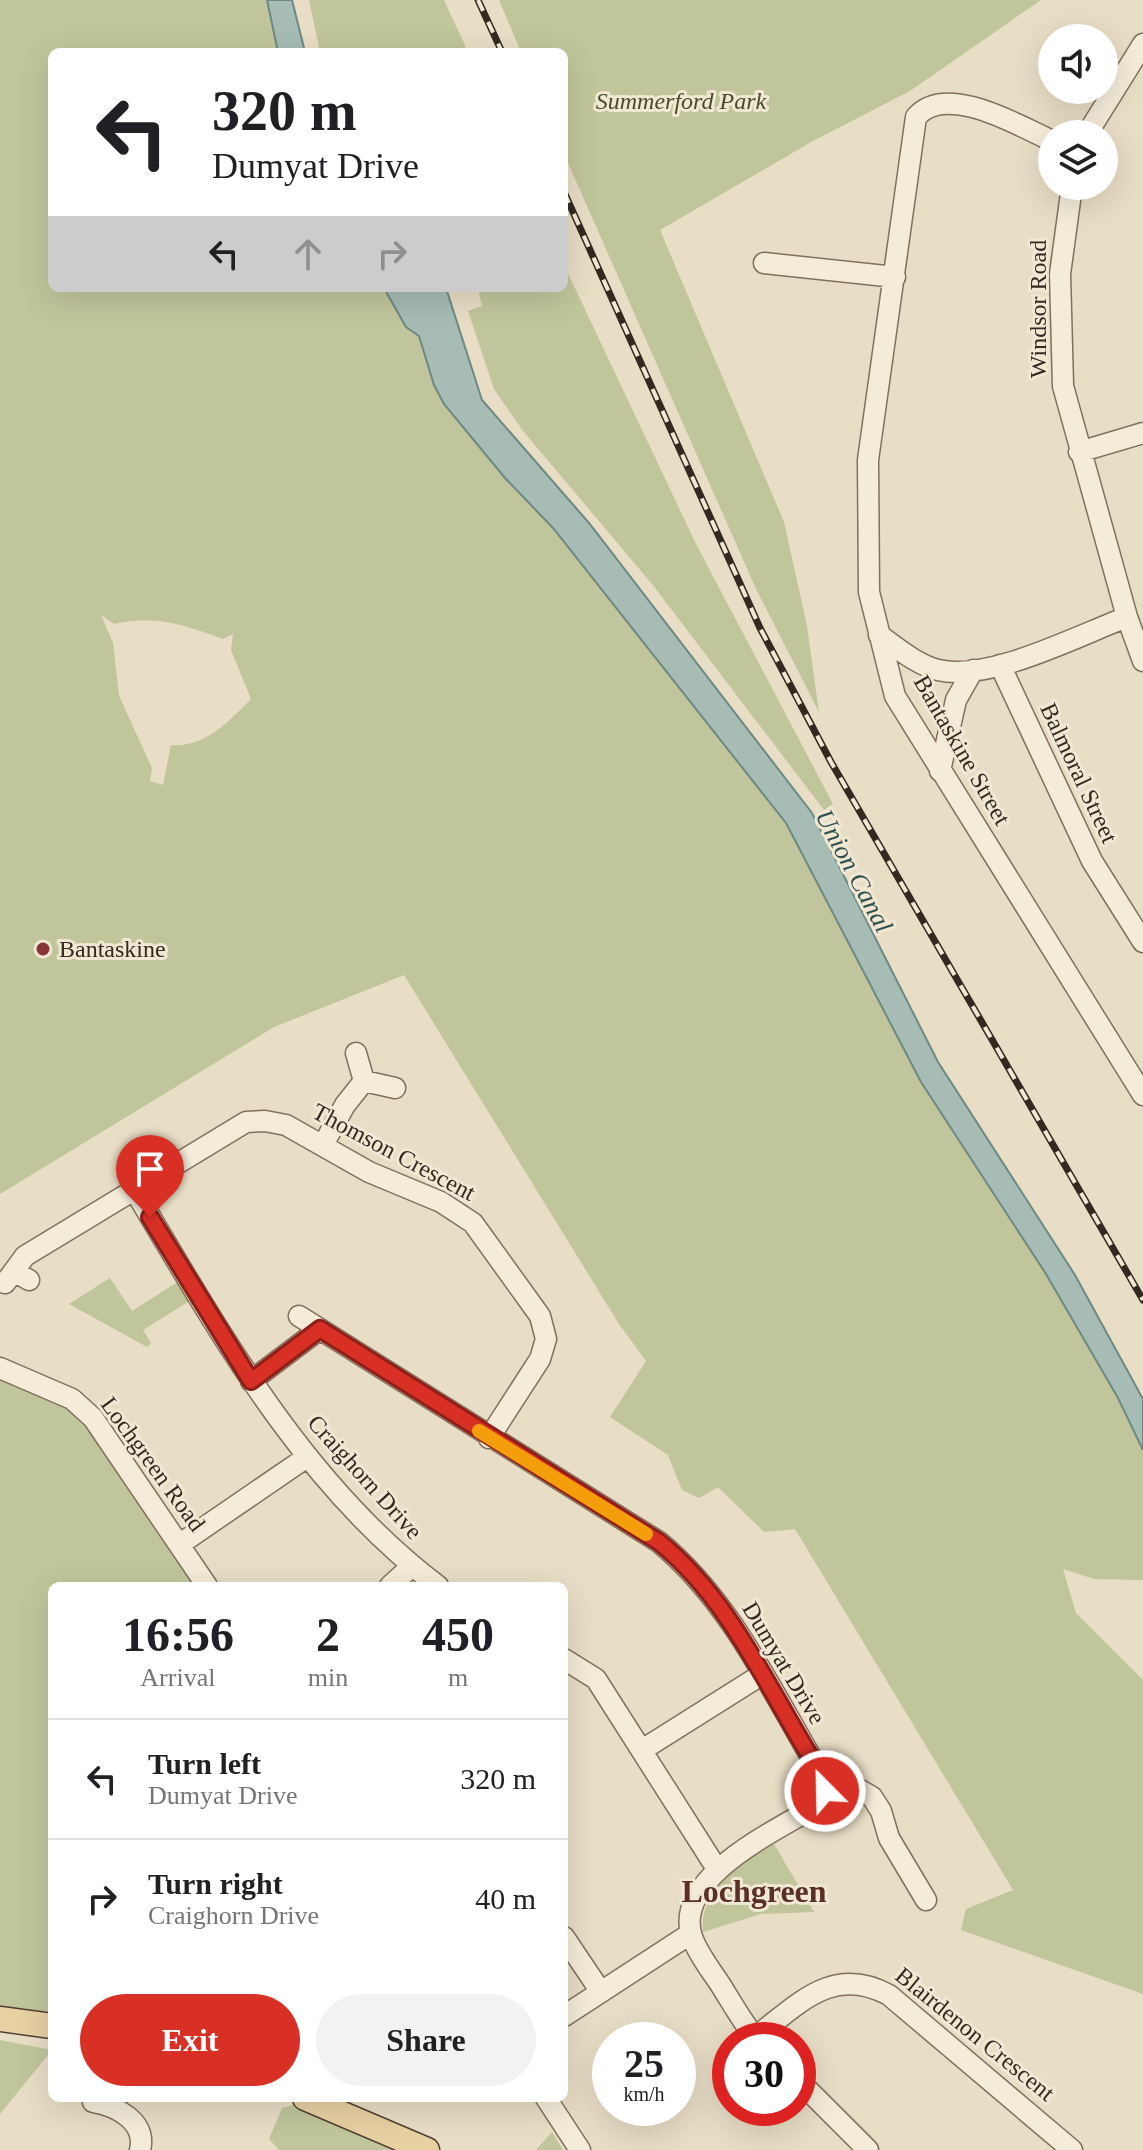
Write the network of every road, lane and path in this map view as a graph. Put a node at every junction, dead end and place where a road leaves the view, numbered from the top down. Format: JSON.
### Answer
{"nodes":[{"id":1,"x":1143,"y":44,"type":"edge"},
{"id":2,"x":1096,"y":120,"type":"edge"},
{"id":3,"x":1038,"y":134,"type":"edge"},
{"id":4,"x":1070,"y":200,"type":"edge"},
{"id":5,"x":764,"y":263,"type":"dead end"},
{"id":6,"x":895,"y":277,"type":"junction"},
{"id":7,"x":1143,"y":433,"type":"edge"},
{"id":8,"x":1079,"y":452,"type":"junction"},
{"id":9,"x":1127,"y":617,"type":"junction"},
{"id":10,"x":879,"y":635,"type":"junction"},
{"id":11,"x":1143,"y":661,"type":"edge"},
{"id":12,"x":1000,"y":665,"type":"junction"},
{"id":13,"x":973,"y":670,"type":"junction"},
{"id":14,"x":940,"y":771,"type":"junction"},
{"id":15,"x":1143,"y":942,"type":"edge"},
{"id":16,"x":356,"y":1053,"type":"dead end"},
{"id":17,"x":364,"y":1081,"type":"junction"},
{"id":18,"x":395,"y":1088,"type":"dead end"},
{"id":19,"x":1143,"y":1095,"type":"edge"},
{"id":20,"x":323,"y":1145,"type":"junction"},
{"id":21,"x":135,"y":1191,"type":"junction"},
{"id":22,"x":16,"y":1278,"type":"dead end"},
{"id":23,"x":299,"y":1316,"type":"dead end"},
{"id":24,"x":320,"y":1329,"type":"junction"},
{"id":25,"x":0,"y":1368,"type":"edge"},
{"id":26,"x":251,"y":1381,"type":"junction"},
{"id":27,"x":489,"y":1438,"type":"junction"},
{"id":28,"x":307,"y":1457,"type":"junction"},
{"id":29,"x":180,"y":1544,"type":"junction"},
{"id":30,"x":412,"y":1566,"type":"junction"},
{"id":31,"x":204,"y":1582,"type":"edge"},
{"id":32,"x":394,"y":1582,"type":"edge"},
{"id":33,"x":433,"y":1582,"type":"edge"},
{"id":34,"x":568,"y":1662,"type":"edge"},
{"id":35,"x":761,"y":1675,"type":"junction"},
{"id":36,"x":642,"y":1750,"type":"junction"},
{"id":37,"x":825,"y":1791,"type":"junction"},
{"id":38,"x":717,"y":1869,"type":"junction"},
{"id":39,"x":926,"y":1900,"type":"dead end"},
{"id":40,"x":690,"y":1934,"type":"junction"},
{"id":41,"x":568,"y":1943,"type":"edge"},
{"id":42,"x":601,"y":1992,"type":"junction"},
{"id":43,"x":568,"y":2013,"type":"edge"},
{"id":44,"x":0,"y":2019,"type":"edge"},
{"id":45,"x":745,"y":2022,"type":"edge"},
{"id":46,"x":778,"y":2022,"type":"edge"},
{"id":47,"x":48,"y":2025,"type":"edge"},
{"id":48,"x":816,"y":2098,"type":"edge"},
{"id":49,"x":93,"y":2102,"type":"dead end"},
{"id":50,"x":314,"y":2102,"type":"edge"},
{"id":51,"x":549,"y":2102,"type":"edge"},
{"id":52,"x":140,"y":2150,"type":"edge"},
{"id":53,"x":427,"y":2150,"type":"edge"},
{"id":54,"x":580,"y":2150,"type":"edge"},
{"id":55,"x":868,"y":2150,"type":"edge"},
{"id":56,"x":1072,"y":2150,"type":"edge"}],
"edges":[{"from":1,"to":2,"type":"street"},
{"from":3,"to":6,"type":"street","name":"Bantaskine Street"},
{"from":4,"to":8,"type":"street","name":"Windsor Road"},
{"from":5,"to":6,"type":"street"},
{"from":6,"to":10,"type":"street","name":"Bantaskine Street"},
{"from":7,"to":8,"type":"street"},
{"from":8,"to":9,"type":"street","name":"Windsor Road"},
{"from":9,"to":11,"type":"street","name":"Windsor Road"},
{"from":9,"to":12,"type":"street"},
{"from":10,"to":13,"type":"street"},
{"from":10,"to":14,"type":"street","name":"Bantaskine Street"},
{"from":12,"to":13,"type":"street"},
{"from":12,"to":15,"type":"street","name":"Balmoral Street"},
{"from":13,"to":14,"type":"street"},
{"from":14,"to":19,"type":"street","name":"Bantaskine Street"},
{"from":16,"to":17,"type":"street"},
{"from":17,"to":18,"type":"street"},
{"from":17,"to":20,"type":"street"},
{"from":20,"to":21,"type":"street","name":"Thomson Crescent"},
{"from":20,"to":27,"type":"street","name":"Thomson Crescent"},
{"from":21,"to":22,"type":"street","name":"Thomson Crescent"},
{"from":21,"to":26,"type":"street","name":"Craighorn Drive"},
{"from":23,"to":24,"type":"street","name":"Dumyat Drive"},
{"from":24,"to":26,"type":"street"},
{"from":24,"to":27,"type":"street","name":"Dumyat Drive"},
{"from":25,"to":29,"type":"street","name":"Lochgreen Road"},
{"from":26,"to":28,"type":"street","name":"Craighorn Drive"},
{"from":27,"to":35,"type":"street","name":"Dumyat Drive"},
{"from":28,"to":29,"type":"street"},
{"from":28,"to":30,"type":"street","name":"Craighorn Drive"},
{"from":29,"to":31,"type":"street","name":"Lochgreen Road"},
{"from":30,"to":32,"type":"street"},
{"from":30,"to":33,"type":"street","name":"Craighorn Drive"},
{"from":34,"to":36,"type":"street"},
{"from":35,"to":36,"type":"street"},
{"from":35,"to":37,"type":"street","name":"Dumyat Drive"},
{"from":36,"to":38,"type":"street"},
{"from":37,"to":38,"type":"street"},
{"from":37,"to":39,"type":"street"},
{"from":38,"to":40,"type":"street"},
{"from":40,"to":42,"type":"street"},
{"from":40,"to":45,"type":"street"},
{"from":41,"to":42,"type":"street"},
{"from":42,"to":43,"type":"street"},
{"from":44,"to":47,"type":"main road"},
{"from":46,"to":56,"type":"street","name":"Blairdenon Crescent"},
{"from":48,"to":55,"type":"street"},
{"from":49,"to":52,"type":"street"},
{"from":50,"to":53,"type":"main road"},
{"from":51,"to":54,"type":"street"}]}
